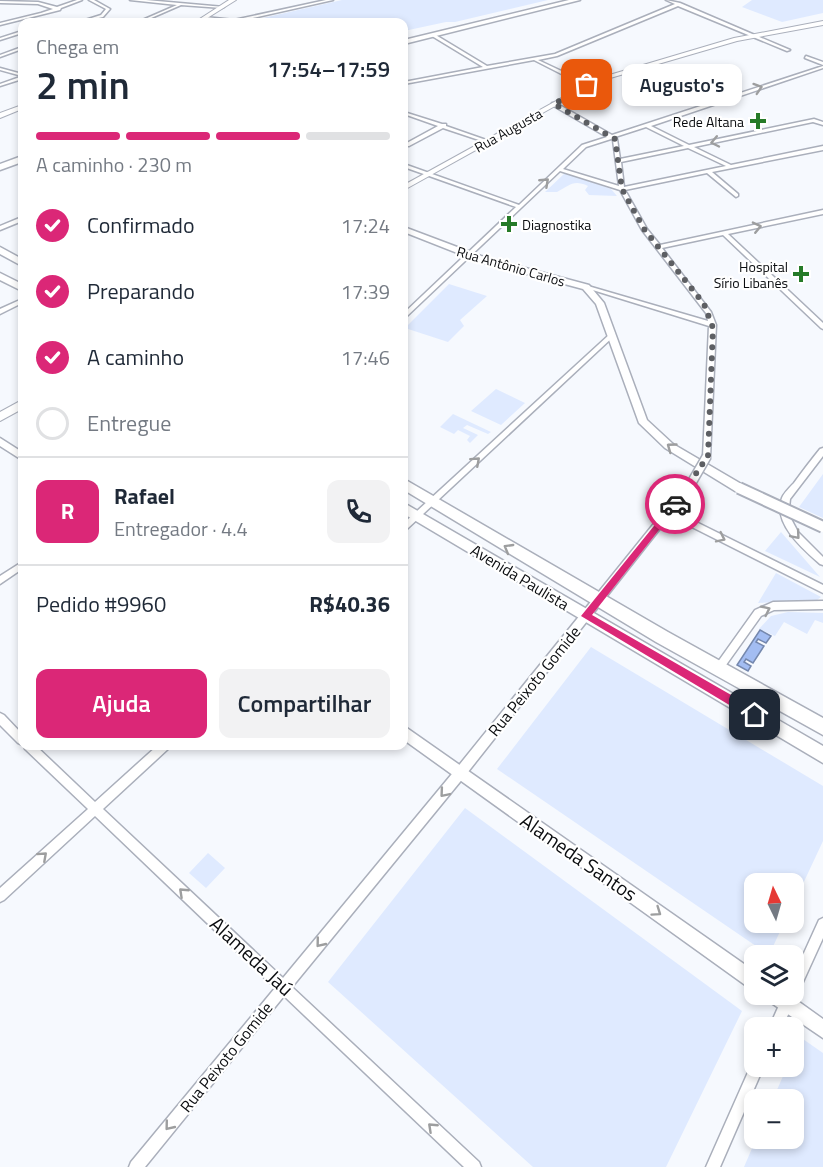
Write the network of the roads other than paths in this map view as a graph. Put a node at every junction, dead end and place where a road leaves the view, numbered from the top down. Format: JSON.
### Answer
{"nodes":[{"id":1,"x":80,"y":0,"type":"edge"},
{"id":2,"x":91,"y":0,"type":"edge"},
{"id":3,"x":132,"y":0,"type":"edge"},
{"id":4,"x":233,"y":0,"type":"edge"},
{"id":5,"x":331,"y":0,"type":"edge"},
{"id":6,"x":556,"y":0,"type":"edge"},
{"id":7,"x":577,"y":0,"type":"edge"},
{"id":8,"x":669,"y":0,"type":"edge"},
{"id":9,"x":145,"y":1,"type":"edge"},
{"id":10,"x":0,"y":2,"type":"edge"},
{"id":11,"x":185,"y":2,"type":"edge"},
{"id":12,"x":99,"y":3,"type":"junction"},
{"id":13,"x":72,"y":4,"type":"junction"},
{"id":14,"x":679,"y":4,"type":"junction"},
{"id":15,"x":222,"y":7,"type":"junction"},
{"id":16,"x":60,"y":9,"type":"junction"},
{"id":17,"x":24,"y":18,"type":"edge"},
{"id":18,"x":98,"y":18,"type":"edge"},
{"id":19,"x":149,"y":18,"type":"edge"},
{"id":20,"x":205,"y":18,"type":"edge"},
{"id":21,"x":258,"y":18,"type":"edge"},
{"id":22,"x":18,"y":20,"type":"edge"},
{"id":23,"x":823,"y":23,"type":"edge"},
{"id":24,"x":0,"y":24,"type":"edge"},
{"id":25,"x":456,"y":24,"type":"junction"},
{"id":26,"x":464,"y":27,"type":"junction"},
{"id":27,"x":18,"y":33,"type":"edge"},
{"id":28,"x":433,"y":35,"type":"junction"},
{"id":29,"x":408,"y":36,"type":"edge"},
{"id":30,"x":754,"y":36,"type":"junction"},
{"id":31,"x":0,"y":39,"type":"edge"},
{"id":32,"x":408,"y":41,"type":"edge"},
{"id":33,"x":18,"y":49,"type":"edge"},
{"id":34,"x":788,"y":50,"type":"dead end"},
{"id":35,"x":0,"y":56,"type":"edge"},
{"id":36,"x":806,"y":57,"type":"dead end"},
{"id":37,"x":536,"y":60,"type":"junction"},
{"id":38,"x":823,"y":65,"type":"edge"},
{"id":39,"x":487,"y":68,"type":"junction"},
{"id":40,"x":0,"y":69,"type":"edge"},
{"id":41,"x":811,"y":71,"type":"junction"},
{"id":42,"x":18,"y":75,"type":"edge"},
{"id":43,"x":823,"y":76,"type":"edge"},
{"id":44,"x":18,"y":77,"type":"edge"},
{"id":45,"x":408,"y":82,"type":"edge"},
{"id":46,"x":0,"y":85,"type":"edge"},
{"id":47,"x":587,"y":85,"type":"junction"},
{"id":48,"x":554,"y":104,"type":"junction"},
{"id":49,"x":18,"y":109,"type":"edge"},
{"id":50,"x":408,"y":115,"type":"edge"},
{"id":51,"x":0,"y":116,"type":"edge"},
{"id":52,"x":823,"y":124,"type":"edge"},
{"id":53,"x":444,"y":125,"type":"junction"},
{"id":54,"x":646,"y":125,"type":"junction"},
{"id":55,"x":612,"y":136,"type":"junction"},
{"id":56,"x":488,"y":141,"type":"junction"},
{"id":57,"x":408,"y":144,"type":"edge"},
{"id":58,"x":691,"y":147,"type":"junction"},
{"id":59,"x":823,"y":148,"type":"edge"},
{"id":60,"x":18,"y":153,"type":"edge"},
{"id":61,"x":0,"y":160,"type":"edge"},
{"id":62,"x":18,"y":160,"type":"edge"},
{"id":63,"x":618,"y":161,"type":"junction"},
{"id":64,"x":408,"y":166,"type":"edge"},
{"id":65,"x":0,"y":167,"type":"edge"},
{"id":66,"x":731,"y":167,"type":"junction"},
{"id":67,"x":559,"y":169,"type":"junction"},
{"id":68,"x":709,"y":172,"type":"junction"},
{"id":69,"x":429,"y":174,"type":"junction"},
{"id":70,"x":408,"y":186,"type":"edge"},
{"id":71,"x":622,"y":189,"type":"junction"},
{"id":72,"x":736,"y":195,"type":"dead end"},
{"id":73,"x":520,"y":207,"type":"junction"},
{"id":74,"x":823,"y":212,"type":"edge"},
{"id":75,"x":18,"y":221,"type":"edge"},
{"id":76,"x":0,"y":228,"type":"edge"},
{"id":77,"x":408,"y":231,"type":"edge"},
{"id":78,"x":725,"y":234,"type":"junction"},
{"id":79,"x":659,"y":247,"type":"junction"},
{"id":80,"x":0,"y":250,"type":"edge"},
{"id":81,"x":469,"y":255,"type":"junction"},
{"id":82,"x":0,"y":259,"type":"edge"},
{"id":83,"x":18,"y":261,"type":"edge"},
{"id":84,"x":0,"y":266,"type":"edge"},
{"id":85,"x":18,"y":268,"type":"edge"},
{"id":86,"x":0,"y":276,"type":"edge"},
{"id":87,"x":18,"y":277,"type":"edge"},
{"id":88,"x":18,"y":286,"type":"edge"},
{"id":89,"x":586,"y":287,"type":"junction"},
{"id":90,"x":621,"y":297,"type":"junction"},
{"id":91,"x":18,"y":303,"type":"edge"},
{"id":92,"x":600,"y":303,"type":"junction"},
{"id":93,"x":408,"y":307,"type":"edge"},
{"id":94,"x":0,"y":312,"type":"edge"},
{"id":95,"x":713,"y":325,"type":"junction"},
{"id":96,"x":823,"y":327,"type":"edge"},
{"id":97,"x":612,"y":334,"type":"junction"},
{"id":98,"x":18,"y":406,"type":"edge"},
{"id":99,"x":0,"y":417,"type":"edge"},
{"id":100,"x":0,"y":441,"type":"edge"},
{"id":101,"x":823,"y":451,"type":"edge"},
{"id":102,"x":18,"y":454,"type":"edge"},
{"id":103,"x":408,"y":486,"type":"edge"},
{"id":104,"x":433,"y":501,"type":"junction"},
{"id":105,"x":410,"y":511,"type":"edge"},
{"id":106,"x":669,"y":512,"type":"junction"},
{"id":107,"x":823,"y":527,"type":"edge"},
{"id":108,"x":823,"y":562,"type":"edge"},
{"id":109,"x":18,"y":569,"type":"edge"},
{"id":110,"x":0,"y":581,"type":"edge"},
{"id":111,"x":823,"y":589,"type":"edge"},
{"id":112,"x":598,"y":600,"type":"junction"},
{"id":113,"x":823,"y":605,"type":"edge"},
{"id":114,"x":586,"y":616,"type":"junction"},
{"id":115,"x":718,"y":669,"type":"junction"},
{"id":116,"x":0,"y":718,"type":"edge"},
{"id":117,"x":823,"y":727,"type":"edge"},
{"id":118,"x":408,"y":735,"type":"edge"},
{"id":119,"x":18,"y":736,"type":"edge"},
{"id":120,"x":33,"y":750,"type":"edge"},
{"id":121,"x":160,"y":750,"type":"edge"},
{"id":122,"x":823,"y":755,"type":"edge"},
{"id":123,"x":460,"y":773,"type":"junction"},
{"id":124,"x":95,"y":809,"type":"junction"},
{"id":125,"x":0,"y":896,"type":"edge"},
{"id":126,"x":823,"y":924,"type":"edge"},
{"id":127,"x":804,"y":960,"type":"edge"},
{"id":128,"x":744,"y":974,"type":"edge"},
{"id":129,"x":284,"y":987,"type":"junction"},
{"id":130,"x":797,"y":1005,"type":"edge"},
{"id":131,"x":823,"y":1029,"type":"edge"},
{"id":132,"x":753,"y":1077,"type":"edge"},
{"id":133,"x":136,"y":1167,"type":"edge"},
{"id":134,"x":474,"y":1167,"type":"edge"},
{"id":135,"x":713,"y":1167,"type":"edge"}],
"edges":[{"from":1,"to":13,"type":"street"},
{"from":2,"to":12,"type":"street"},
{"from":3,"to":9,"type":"street"},
{"from":4,"to":15,"type":"main road"},
{"from":5,"to":21,"type":"street"},
{"from":6,"to":25,"type":"main road"},
{"from":7,"to":26,"type":"main road"},
{"from":8,"to":14,"type":"street"},
{"from":9,"to":11,"type":"street"},
{"from":10,"to":16,"type":"street"},
{"from":11,"to":15,"type":"street"},
{"from":11,"to":19,"type":"street"},
{"from":12,"to":13,"type":"street"},
{"from":12,"to":18,"type":"street"},
{"from":13,"to":16,"type":"street"},
{"from":14,"to":30,"type":"street"},
{"from":14,"to":37,"type":"street"},
{"from":15,"to":20,"type":"main road"},
{"from":16,"to":17,"type":"street"},
{"from":22,"to":24,"type":"street"},
{"from":23,"to":30,"type":"main road","name":"Rua Augusta"},
{"from":25,"to":26,"type":"main road"},
{"from":25,"to":29,"type":"main road"},
{"from":26,"to":28,"type":"main road"},
{"from":27,"to":31,"type":"street"},
{"from":28,"to":32,"type":"main road"},
{"from":28,"to":39,"type":"street"},
{"from":30,"to":34,"type":"street"},
{"from":30,"to":47,"type":"main road","name":"Rua Augusta"},
{"from":33,"to":35,"type":"street"},
{"from":36,"to":38,"type":"street"},
{"from":37,"to":39,"type":"street"},
{"from":37,"to":47,"type":"street"},
{"from":38,"to":41,"type":"street"},
{"from":39,"to":45,"type":"street"},
{"from":40,"to":42,"type":"street"},
{"from":41,"to":43,"type":"street"},
{"from":54,"to":41,"type":"street","one_way":true},
{"from":44,"to":46,"type":"street"},
{"from":47,"to":48,"type":"main road","name":"Rua Augusta"},
{"from":48,"to":55,"type":"street"},
{"from":48,"to":56,"type":"main road","name":"Rua Augusta"},
{"from":49,"to":51,"type":"main road"},
{"from":50,"to":53,"type":"street"},
{"from":52,"to":58,"type":"street","one_way":true},
{"from":53,"to":56,"type":"street"},
{"from":53,"to":57,"type":"street"},
{"from":54,"to":55,"type":"street"},
{"from":54,"to":58,"type":"street"},
{"from":55,"to":63,"type":"street","name":"Rua Peixoto Gomide"},
{"from":55,"to":67,"type":"street"},
{"from":56,"to":69,"type":"main road","name":"Rua Augusta"},
{"from":58,"to":63,"type":"street"},
{"from":58,"to":66,"type":"street"},
{"from":59,"to":66,"type":"street"},
{"from":60,"to":61,"type":"main road"},
{"from":62,"to":65,"type":"main road"},
{"from":63,"to":71,"type":"street","name":"Rua Peixoto Gomide"},
{"from":64,"to":69,"type":"street"},
{"from":66,"to":68,"type":"street"},
{"from":67,"to":71,"type":"street"},
{"from":73,"to":67,"type":"street","one_way":true},
{"from":68,"to":71,"type":"street"},
{"from":68,"to":72,"type":"street"},
{"from":69,"to":70,"type":"main road","name":"Rua Augusta"},
{"from":69,"to":73,"type":"street"},
{"from":71,"to":79,"type":"street","name":"Rua Peixoto Gomide"},
{"from":73,"to":81,"type":"street"},
{"from":78,"to":74,"type":"street","one_way":true},
{"from":75,"to":76,"type":"street"},
{"from":77,"to":81,"type":"street","name":"Rua Antônio Carlos"},
{"from":78,"to":79,"type":"street"},
{"from":78,"to":96,"type":"street"},
{"from":79,"to":95,"type":"street","name":"Rua Peixoto Gomide"},
{"from":80,"to":83,"type":"main road"},
{"from":81,"to":89,"type":"street","name":"Rua Antônio Carlos"},
{"from":81,"to":93,"type":"street"},
{"from":82,"to":85,"type":"main road"},
{"from":84,"to":87,"type":"main road"},
{"from":86,"to":88,"type":"main road"},
{"from":89,"to":90,"type":"street","name":"Rua Antônio Carlos"},
{"from":89,"to":92,"type":"street"},
{"from":90,"to":92,"type":"street"},
{"from":90,"to":95,"type":"street","name":"Rua Antônio Carlos"},
{"from":91,"to":94,"type":"street"},
{"from":92,"to":97,"type":"street"},
{"from":95,"to":106,"type":"street","name":"Rua Peixoto Gomide","bridge":true},
{"from":104,"to":97,"type":"street","one_way":true},
{"from":107,"to":97,"type":"street","one_way":true,"bridge":true},
{"from":98,"to":99,"type":"main road"},
{"from":100,"to":102,"type":"street"},
{"from":101,"to":108,"type":"street","one_way":true},
{"from":103,"to":104,"type":"main road","name":"Avenida Paulista"},
{"from":104,"to":105,"type":"street"},
{"from":112,"to":104,"type":"main road","name":"Avenida Paulista","one_way":true},
{"from":105,"to":114,"type":"main road","name":"Avenida Paulista"},
{"from":106,"to":111,"type":"street","one_way":true},
{"from":106,"to":112,"type":"street","name":"Rua Peixoto Gomide"},
{"from":109,"to":110,"type":"street"},
{"from":112,"to":114,"type":"street","name":"Rua Peixoto Gomide"},
{"from":112,"to":115,"type":"main road","name":"Avenida Paulista"},
{"from":115,"to":113,"type":"street","one_way":true},
{"from":114,"to":122,"type":"main road","name":"Avenida Paulista"},
{"from":114,"to":123,"type":"street","name":"Rua Peixoto Gomide"},
{"from":115,"to":117,"type":"main road","name":"Avenida Paulista"},
{"from":116,"to":119,"type":"street"},
{"from":118,"to":123,"type":"street","name":"Alameda Santos"},
{"from":120,"to":124,"type":"street","name":"Alameda Jaú"},
{"from":121,"to":124,"type":"street"},
{"from":123,"to":128,"type":"street","name":"Alameda Santos","one_way":true},
{"from":123,"to":129,"type":"street","name":"Rua Peixoto Gomide","one_way":true},
{"from":125,"to":124,"type":"street","one_way":true},
{"from":129,"to":124,"type":"street","name":"Alameda Jaú","one_way":true},
{"from":126,"to":127,"type":"street"},
{"from":129,"to":133,"type":"street","name":"Rua Peixoto Gomide","one_way":true},
{"from":134,"to":129,"type":"street","name":"Alameda Jaú","one_way":true},
{"from":130,"to":131,"type":"street"},
{"from":132,"to":135,"type":"street"}]}
